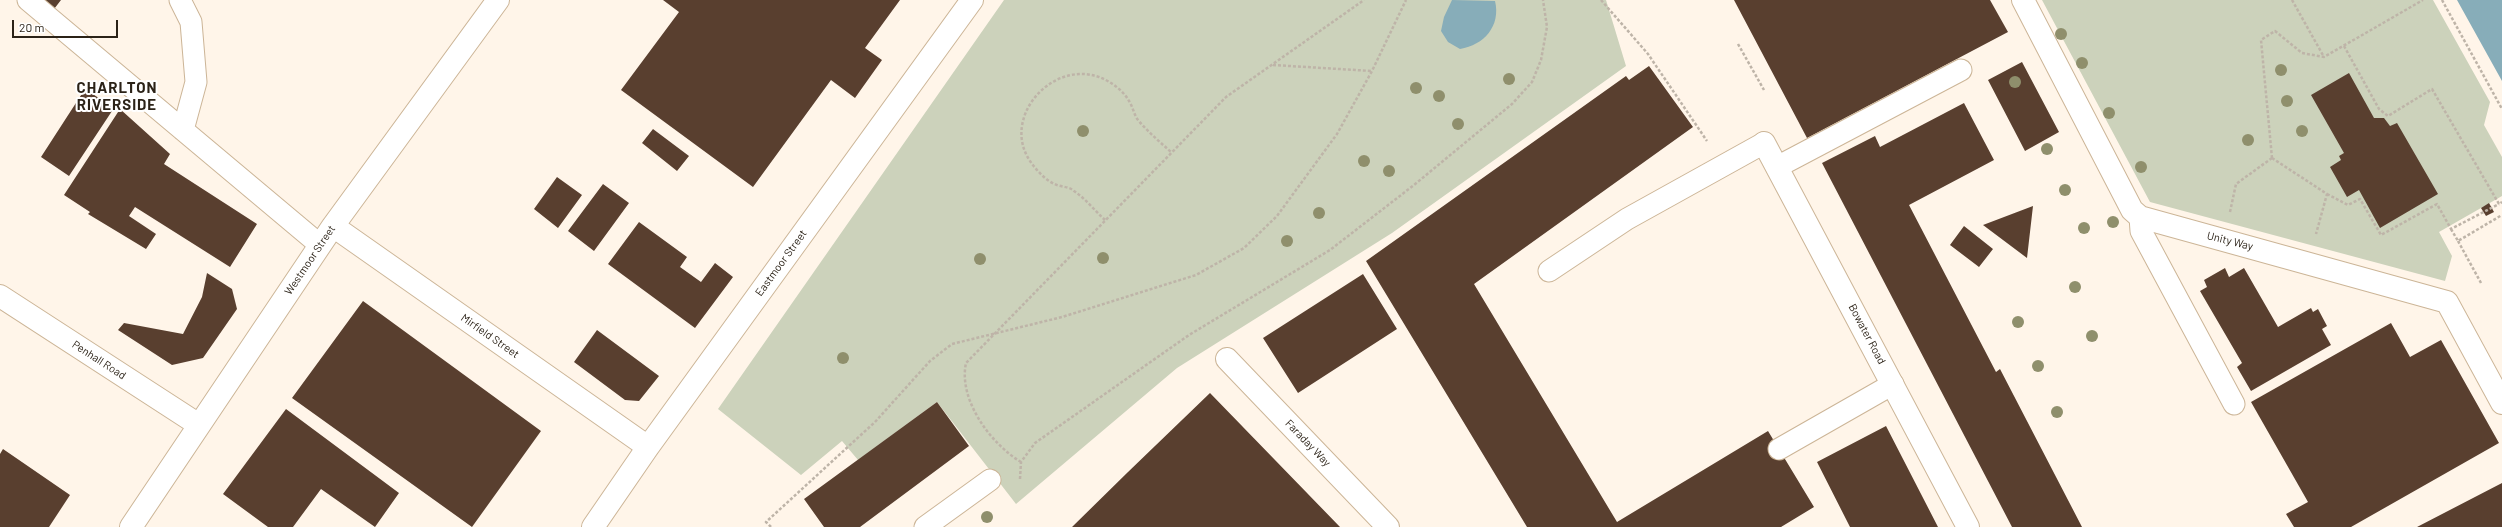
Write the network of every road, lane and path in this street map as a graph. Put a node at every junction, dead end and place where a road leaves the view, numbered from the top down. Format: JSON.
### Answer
{"nodes":[{"id":1,"x":28,"y":0,"type":"edge"},
{"id":2,"x":180,"y":0,"type":"edge"},
{"id":3,"x":498,"y":0,"type":"edge"},
{"id":4,"x":1364,"y":0,"type":"edge"},
{"id":5,"x":1406,"y":0,"type":"edge"},
{"id":6,"x":1543,"y":0,"type":"edge"},
{"id":7,"x":1601,"y":0,"type":"edge"},
{"id":8,"x":2023,"y":0,"type":"edge"},
{"id":9,"x":2292,"y":0,"type":"edge"},
{"id":10,"x":2423,"y":0,"type":"edge"},
{"id":11,"x":2442,"y":0,"type":"edge"},
{"id":12,"x":968,"y":1,"type":"edge"},
{"id":13,"x":1738,"y":44,"type":"dead end"},
{"id":14,"x":2344,"y":46,"type":"junction"},
{"id":15,"x":2324,"y":57,"type":"junction"},
{"id":16,"x":1273,"y":65,"type":"junction"},
{"id":17,"x":1961,"y":70,"type":"dead end"},
{"id":18,"x":1372,"y":71,"type":"junction"},
{"id":19,"x":1764,"y":90,"type":"dead end"},
{"id":20,"x":2502,"y":109,"type":"edge"},
{"id":21,"x":183,"y":130,"type":"junction"},
{"id":22,"x":1701,"y":133,"type":"dead end"},
{"id":23,"x":1764,"y":143,"type":"joint"},
{"id":24,"x":1171,"y":152,"type":"junction"},
{"id":25,"x":2272,"y":158,"type":"junction"},
{"id":26,"x":1777,"y":167,"type":"junction"},
{"id":27,"x":2327,"y":194,"type":"junction"},
{"id":28,"x":2502,"y":202,"type":"edge"},
{"id":29,"x":2499,"y":204,"type":"junction"},
{"id":30,"x":2502,"y":215,"type":"edge"},
{"id":31,"x":2140,"y":217,"type":"junction"},
{"id":32,"x":1105,"y":220,"type":"junction"},
{"id":33,"x":333,"y":226,"type":"junction"},
{"id":34,"x":2451,"y":229,"type":"junction"},
{"id":35,"x":2315,"y":239,"type":"dead end"},
{"id":36,"x":2225,"y":240,"type":"junction"},
{"id":37,"x":2458,"y":241,"type":"junction"},
{"id":38,"x":320,"y":245,"type":"junction"},
{"id":39,"x":1549,"y":271,"type":"dead end"},
{"id":40,"x":2480,"y":283,"type":"dead end"},
{"id":41,"x":0,"y":296,"type":"edge"},
{"id":42,"x":996,"y":332,"type":"junction"},
{"id":43,"x":1227,"y":359,"type":"dead end"},
{"id":44,"x":1893,"y":384,"type":"junction"},
{"id":45,"x":2502,"y":403,"type":"edge"},
{"id":46,"x":2234,"y":404,"type":"dead end"},
{"id":47,"x":199,"y":425,"type":"junction"},
{"id":48,"x":648,"y":447,"type":"junction"},
{"id":49,"x":1779,"y":449,"type":"dead end"},
{"id":50,"x":1021,"y":462,"type":"junction"},
{"id":51,"x":990,"y":480,"type":"dead end"},
{"id":52,"x":1017,"y":485,"type":"dead end"},
{"id":53,"x":131,"y":527,"type":"edge"},
{"id":54,"x":593,"y":527,"type":"edge"},
{"id":55,"x":771,"y":527,"type":"edge"},
{"id":56,"x":925,"y":527,"type":"edge"},
{"id":57,"x":1388,"y":527,"type":"edge"},
{"id":58,"x":1968,"y":527,"type":"edge"}],
"edges":[{"from":1,"to":21,"type":"lane"},
{"from":2,"to":21,"type":"lane"},
{"from":3,"to":33,"type":"street","name":"Westmoor Street"},
{"from":4,"to":16,"type":"path"},
{"from":5,"to":18,"type":"path"},
{"from":6,"to":50,"type":"path"},
{"from":7,"to":22,"type":"path"},
{"from":8,"to":31,"type":"street"},
{"from":9,"to":15,"type":"path"},
{"from":10,"to":14,"type":"path"},
{"from":11,"to":20,"type":"path"},
{"from":12,"to":48,"type":"street","name":"Eastmoor Street"},
{"from":13,"to":19,"type":"path"},
{"from":14,"to":15,"type":"path"},
{"from":14,"to":29,"type":"path"},
{"from":15,"to":25,"type":"path"},
{"from":16,"to":18,"type":"path"},
{"from":16,"to":24,"type":"path"},
{"from":17,"to":26,"type":"lane"},
{"from":18,"to":42,"type":"path"},
{"from":21,"to":38,"type":"lane"},
{"from":23,"to":26,"type":"street","name":"Bowater Road"},
{"from":23,"to":39,"type":"lane"},
{"from":24,"to":32,"type":"path"},
{"from":24,"to":32,"type":"path"},
{"from":25,"to":27,"type":"path"},
{"from":25,"to":36,"type":"path"},
{"from":26,"to":44,"type":"street","name":"Bowater Road"},
{"from":27,"to":34,"type":"path"},
{"from":27,"to":35,"type":"path"},
{"from":28,"to":29,"type":"path"},
{"from":29,"to":34,"type":"path"},
{"from":30,"to":37,"type":"path"},
{"from":31,"to":36,"type":"street","name":"Unity Way"},
{"from":31,"to":46,"type":"lane"},
{"from":32,"to":42,"type":"path"},
{"from":33,"to":38,"type":"street","name":"Westmoor Street"},
{"from":33,"to":48,"type":"street","name":"Mirfield Street"},
{"from":34,"to":37,"type":"path"},
{"from":36,"to":45,"type":"street","name":"Unity Way"},
{"from":37,"to":40,"type":"path"},
{"from":38,"to":47,"type":"street","name":"Westmoor Street"},
{"from":41,"to":47,"type":"street","name":"Penhall Road"},
{"from":42,"to":50,"type":"path"},
{"from":42,"to":55,"type":"path"},
{"from":43,"to":57,"type":"street","name":"Faraday Way"},
{"from":44,"to":49,"type":"lane"},
{"from":44,"to":58,"type":"street","name":"Bowater Road"},
{"from":47,"to":53,"type":"street","name":"Westmoor Street"},
{"from":48,"to":54,"type":"street","name":"Eastmoor Street"},
{"from":50,"to":52,"type":"path"},
{"from":51,"to":56,"type":"lane"}]}
